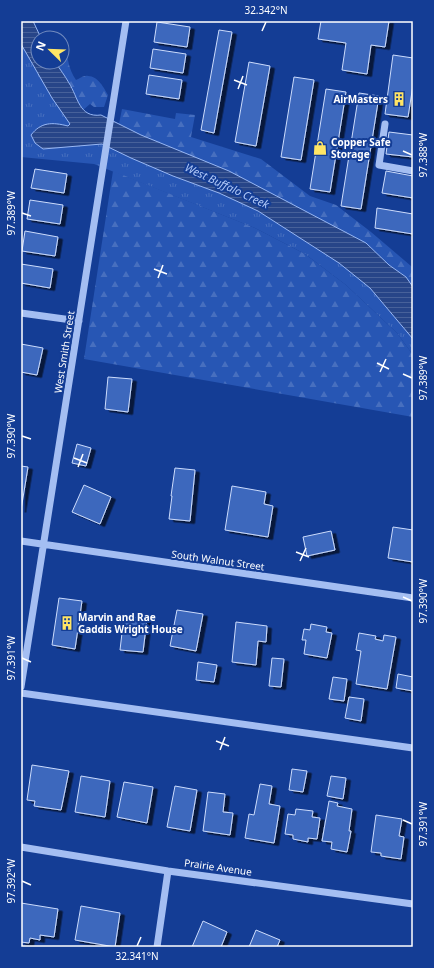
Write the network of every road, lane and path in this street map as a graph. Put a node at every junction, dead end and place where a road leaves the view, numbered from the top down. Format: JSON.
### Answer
{"nodes":[{"id":1,"x":126,"y":21,"type":"edge"},
{"id":2,"x":385,"y":124,"type":"dead end"},
{"id":3,"x":413,"y":171,"type":"edge"},
{"id":4,"x":21,"y":313,"type":"edge"},
{"id":5,"x":79,"y":321,"type":"junction"},
{"id":6,"x":21,"y":541,"type":"edge"},
{"id":7,"x":44,"y":545,"type":"junction"},
{"id":8,"x":413,"y":598,"type":"edge"},
{"id":9,"x":21,"y":687,"type":"edge"},
{"id":10,"x":21,"y":693,"type":"edge"},
{"id":11,"x":413,"y":748,"type":"edge"},
{"id":12,"x":21,"y":847,"type":"edge"},
{"id":13,"x":168,"y":871,"type":"junction"},
{"id":14,"x":413,"y":904,"type":"edge"},
{"id":15,"x":157,"y":947,"type":"edge"}],
"edges":[{"from":1,"to":5,"type":"street","name":"West Smith Street"},
{"from":2,"to":3,"type":"street"},
{"from":4,"to":5,"type":"street"},
{"from":5,"to":7,"type":"street","name":"West Smith Street"},
{"from":6,"to":7,"type":"street","name":"South Walnut Street"},
{"from":7,"to":8,"type":"street","name":"South Walnut Street"},
{"from":7,"to":9,"type":"street","name":"West Smith Street"},
{"from":10,"to":11,"type":"street"},
{"from":12,"to":13,"type":"street","name":"Prairie Avenue"},
{"from":13,"to":14,"type":"street","name":"Prairie Avenue"},
{"from":13,"to":15,"type":"street"}]}
